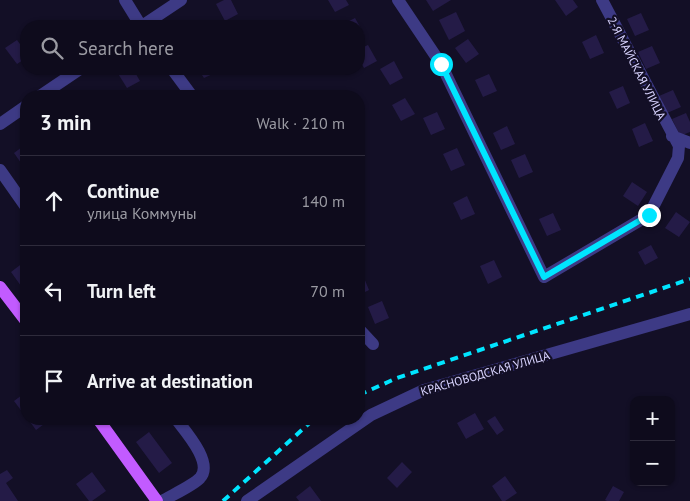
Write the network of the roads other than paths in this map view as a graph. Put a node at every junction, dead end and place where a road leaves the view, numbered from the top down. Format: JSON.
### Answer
{"nodes":[{"id":1,"x":125,"y":0,"type":"edge"},
{"id":2,"x":181,"y":0,"type":"edge"},
{"id":3,"x":398,"y":0,"type":"edge"},
{"id":4,"x":602,"y":0,"type":"edge"},
{"id":5,"x":137,"y":20,"type":"edge"},
{"id":6,"x":150,"y":20,"type":"edge"},
{"id":7,"x":71,"y":75,"type":"edge"},
{"id":8,"x":176,"y":75,"type":"edge"},
{"id":9,"x":49,"y":90,"type":"edge"},
{"id":10,"x":188,"y":90,"type":"edge"},
{"id":11,"x":20,"y":110,"type":"edge"},
{"id":12,"x":0,"y":124,"type":"edge"},
{"id":13,"x":672,"y":136,"type":"junction"},
{"id":14,"x":690,"y":143,"type":"edge"},
{"id":15,"x":0,"y":170,"type":"edge"},
{"id":16,"x":20,"y":198,"type":"edge"},
{"id":17,"x":0,"y":287,"type":"edge"},
{"id":18,"x":20,"y":313,"type":"edge"},
{"id":19,"x":690,"y":314,"type":"edge"},
{"id":20,"x":365,"y":335,"type":"edge"},
{"id":21,"x":373,"y":344,"type":"dead end"},
{"id":22,"x":365,"y":419,"type":"edge"},
{"id":23,"x":102,"y":425,"type":"edge"},
{"id":24,"x":180,"y":425,"type":"edge"},
{"id":25,"x":357,"y":425,"type":"edge"},
{"id":26,"x":157,"y":501,"type":"edge"},
{"id":27,"x":162,"y":501,"type":"edge"},
{"id":28,"x":247,"y":501,"type":"edge"}],
"edges":[{"from":1,"to":5,"type":"street"},
{"from":2,"to":6,"type":"street"},
{"from":3,"to":13,"type":"street","name":"2-Я МАЙСКАЯ УЛИЦА"},
{"from":4,"to":13,"type":"street","name":"2-Я МАЙСКАЯ УЛИЦА"},
{"from":7,"to":9,"type":"street"},
{"from":8,"to":10,"type":"street"},
{"from":11,"to":12,"type":"street"},
{"from":13,"to":14,"type":"street"},
{"from":15,"to":16,"type":"street"},
{"from":17,"to":18,"type":"main road"},
{"from":19,"to":22,"type":"street","name":"КРАСНОВОДСКАЯ УЛИЦА"},
{"from":20,"to":21,"type":"street"},
{"from":23,"to":26,"type":"main road"},
{"from":24,"to":27,"type":"street"},
{"from":25,"to":28,"type":"street","name":"КРАСНОВОДСКАЯ УЛИЦА"}]}
